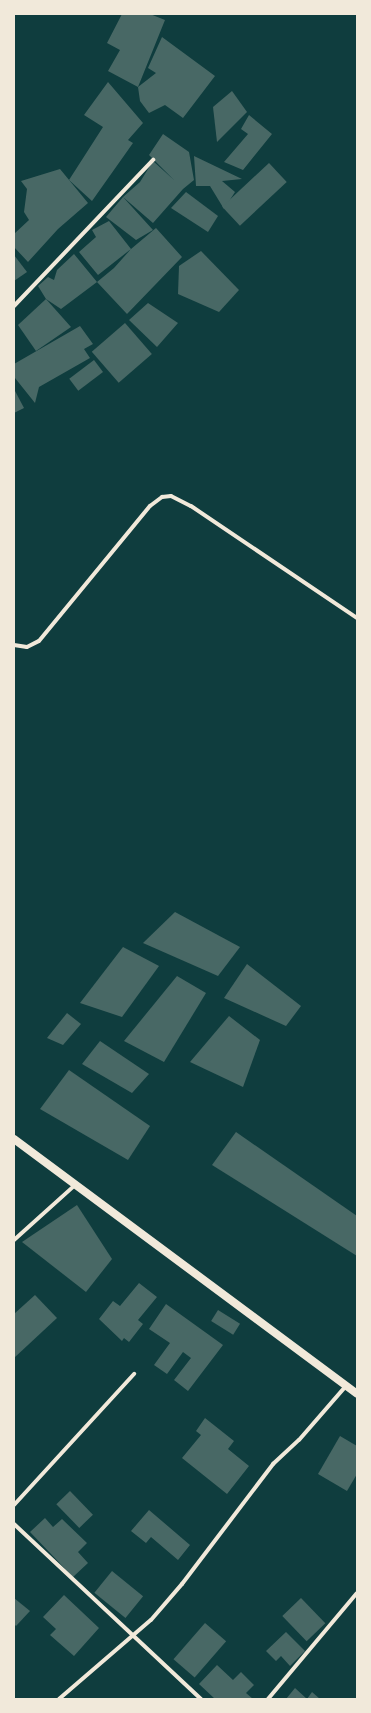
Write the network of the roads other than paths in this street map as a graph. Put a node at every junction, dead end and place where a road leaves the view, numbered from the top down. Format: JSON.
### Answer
{"nodes":[{"id":1,"x":153,"y":160,"type":"dead end"},
{"id":2,"x":14,"y":306,"type":"edge"},
{"id":3,"x":357,"y":618,"type":"edge"},
{"id":4,"x":14,"y":645,"type":"edge"},
{"id":5,"x":14,"y":1139,"type":"edge"},
{"id":6,"x":75,"y":1184,"type":"junction"},
{"id":7,"x":14,"y":1236,"type":"edge"},
{"id":8,"x":14,"y":1240,"type":"edge"},
{"id":9,"x":134,"y":1374,"type":"dead end"},
{"id":10,"x":346,"y":1386,"type":"junction"},
{"id":11,"x":357,"y":1394,"type":"edge"},
{"id":12,"x":14,"y":1505,"type":"edge"},
{"id":13,"x":14,"y":1524,"type":"edge"},
{"id":14,"x":357,"y":1594,"type":"edge"},
{"id":15,"x":132,"y":1634,"type":"junction"},
{"id":16,"x":59,"y":1699,"type":"edge"},
{"id":17,"x":201,"y":1699,"type":"edge"},
{"id":18,"x":268,"y":1699,"type":"edge"}],
"edges":[{"from":1,"to":2,"type":"street"},
{"from":3,"to":4,"type":"street"},
{"from":5,"to":6,"type":"main road"},
{"from":6,"to":7,"type":"street"},
{"from":6,"to":8,"type":"street"},
{"from":6,"to":10,"type":"main road"},
{"from":9,"to":12,"type":"street"},
{"from":10,"to":11,"type":"main road"},
{"from":10,"to":15,"type":"street"},
{"from":13,"to":15,"type":"street"},
{"from":14,"to":18,"type":"street"},
{"from":15,"to":16,"type":"street"},
{"from":15,"to":17,"type":"street"}]}
